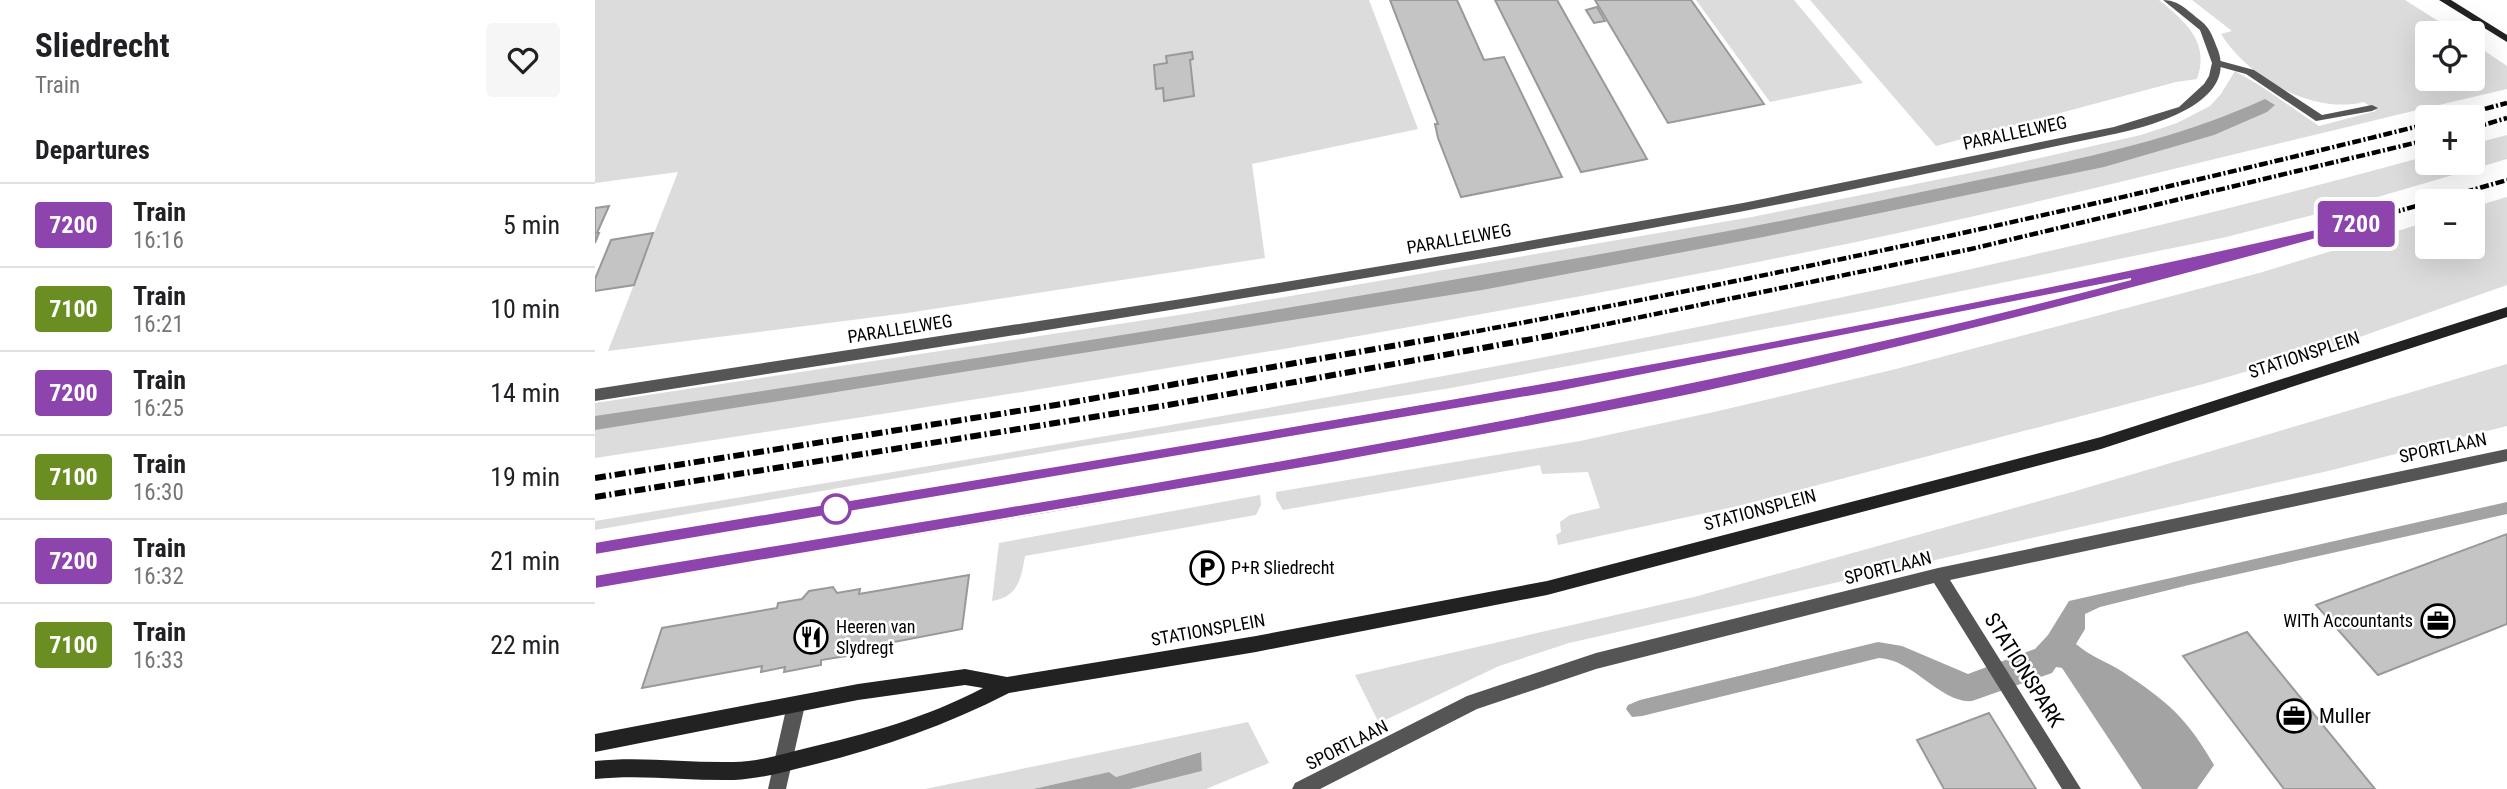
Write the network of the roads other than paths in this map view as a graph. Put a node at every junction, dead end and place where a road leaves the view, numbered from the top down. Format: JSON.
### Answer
{"nodes":[{"id":1,"x":2168,"y":0,"type":"edge"},
{"id":2,"x":2444,"y":0,"type":"edge"},
{"id":3,"x":2507,"y":39,"type":"edge"},
{"id":4,"x":2217,"y":63,"type":"junction"},
{"id":5,"x":2372,"y":108,"type":"dead end"},
{"id":6,"x":2507,"y":312,"type":"edge"},
{"id":7,"x":595,"y":395,"type":"edge"},
{"id":8,"x":2507,"y":454,"type":"edge"},
{"id":9,"x":1938,"y":575,"type":"junction"},
{"id":10,"x":1007,"y":685,"type":"junction"},
{"id":11,"x":796,"y":705,"type":"junction"},
{"id":12,"x":595,"y":743,"type":"edge"},
{"id":13,"x":783,"y":763,"type":"junction"},
{"id":14,"x":595,"y":771,"type":"edge"},
{"id":15,"x":777,"y":789,"type":"edge"},
{"id":16,"x":1301,"y":789,"type":"edge"},
{"id":17,"x":2072,"y":789,"type":"edge"}],
"edges":[{"from":1,"to":4,"type":"street"},
{"from":2,"to":3,"type":"main road"},
{"from":4,"to":5,"type":"street"},
{"from":4,"to":7,"type":"street","name":"PARALLELWEG"},
{"from":6,"to":10,"type":"main road","name":"STATIONSPLEIN"},
{"from":8,"to":9,"type":"street","name":"SPORTLAAN"},
{"from":9,"to":16,"type":"street","name":"SPORTLAAN"},
{"from":9,"to":17,"type":"street","name":"STATIONSPARK"},
{"from":10,"to":11,"type":"main road","name":"STATIONSPLEIN"},
{"from":10,"to":13,"type":"main road","name":"STATIONSPLEIN"},
{"from":11,"to":12,"type":"main road","name":"STATIONSPLEIN"},
{"from":11,"to":13,"type":"street"},
{"from":13,"to":14,"type":"main road","name":"STATIONSPLEIN"},
{"from":13,"to":15,"type":"street"}]}
